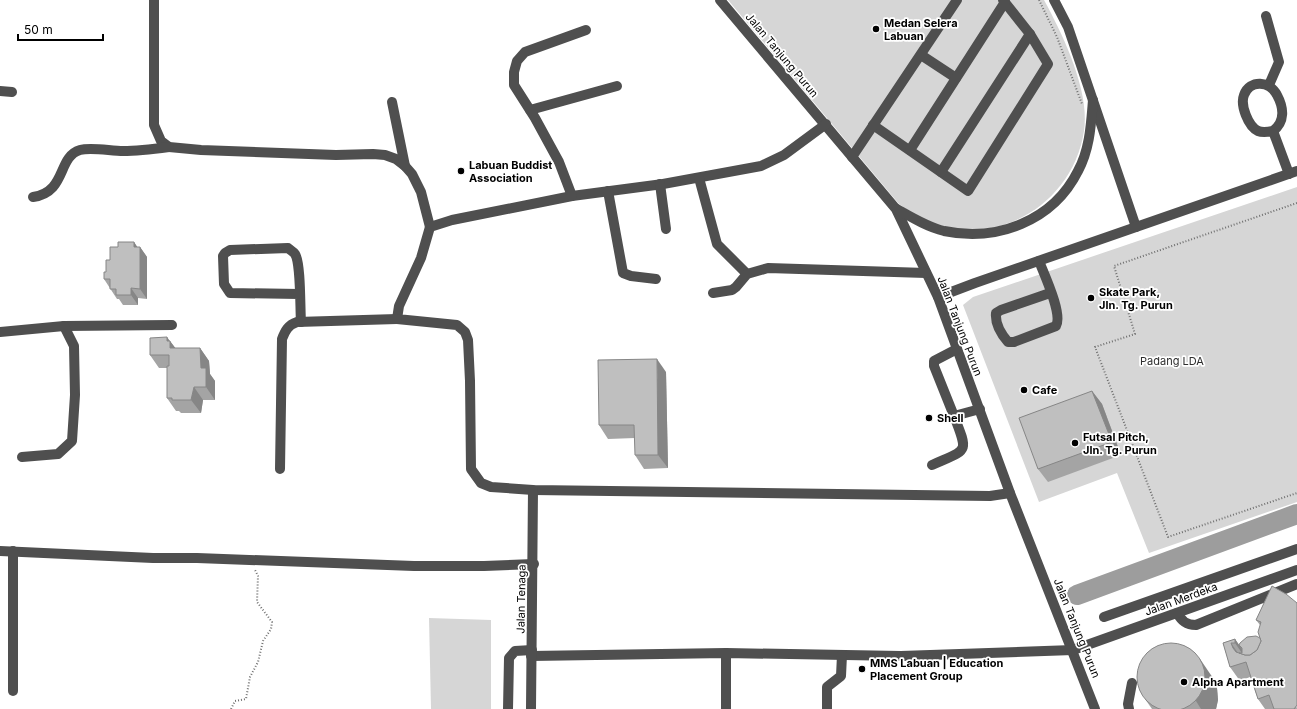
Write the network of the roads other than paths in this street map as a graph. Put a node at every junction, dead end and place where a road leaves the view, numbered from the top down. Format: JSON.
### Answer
{"nodes":[{"id":1,"x":154,"y":0,"type":"edge"},
{"id":2,"x":720,"y":0,"type":"edge"},
{"id":3,"x":957,"y":0,"type":"edge"},
{"id":4,"x":1054,"y":0,"type":"edge"},
{"id":5,"x":1004,"y":1,"type":"edge"},
{"id":6,"x":1266,"y":16,"type":"dead end"},
{"id":7,"x":586,"y":30,"type":"dead end"},
{"id":8,"x":1030,"y":34,"type":"junction"},
{"id":9,"x":921,"y":55,"type":"junction"},
{"id":10,"x":956,"y":78,"type":"junction"},
{"id":11,"x":1269,"y":85,"type":"junction"},
{"id":12,"x":617,"y":86,"type":"dead end"},
{"id":13,"x":0,"y":91,"type":"edge"},
{"id":14,"x":12,"y":92,"type":"dead end"},
{"id":15,"x":1093,"y":100,"type":"junction"},
{"id":16,"x":392,"y":102,"type":"dead end"},
{"id":17,"x":530,"y":110,"type":"junction"},
{"id":18,"x":826,"y":124,"type":"junction"},
{"id":19,"x":873,"y":125,"type":"junction"},
{"id":20,"x":1273,"y":131,"type":"junction"},
{"id":21,"x":169,"y":147,"type":"junction"},
{"id":22,"x":910,"y":150,"type":"junction"},
{"id":23,"x":852,"y":157,"type":"junction"},
{"id":24,"x":405,"y":166,"type":"junction"},
{"id":25,"x":941,"y":172,"type":"junction"},
{"id":26,"x":1293,"y":173,"type":"edge"},
{"id":27,"x":699,"y":178,"type":"junction"},
{"id":28,"x":660,"y":184,"type":"junction"},
{"id":29,"x":608,"y":191,"type":"junction"},
{"id":30,"x":572,"y":196,"type":"junction"},
{"id":31,"x":33,"y":197,"type":"dead end"},
{"id":32,"x":896,"y":209,"type":"junction"},
{"id":33,"x":430,"y":227,"type":"junction"},
{"id":34,"x":1136,"y":227,"type":"junction"},
{"id":35,"x":666,"y":229,"type":"dead end"},
{"id":36,"x":1039,"y":260,"type":"junction"},
{"id":37,"x":926,"y":273,"type":"junction"},
{"id":38,"x":747,"y":274,"type":"junction"},
{"id":39,"x":656,"y":278,"type":"dead end"},
{"id":40,"x":713,"y":293,"type":"dead end"},
{"id":41,"x":1050,"y":293,"type":"junction"},
{"id":42,"x":299,"y":294,"type":"junction"},
{"id":43,"x":938,"y":297,"type":"junction"},
{"id":44,"x":397,"y":319,"type":"junction"},
{"id":45,"x":301,"y":322,"type":"junction"},
{"id":46,"x":172,"y":325,"type":"dead end"},
{"id":47,"x":64,"y":326,"type":"junction"},
{"id":48,"x":0,"y":332,"type":"edge"},
{"id":49,"x":957,"y":349,"type":"junction"},
{"id":50,"x":980,"y":409,"type":"junction"},
{"id":51,"x":954,"y":416,"type":"junction"},
{"id":52,"x":22,"y":457,"type":"dead end"},
{"id":53,"x":932,"y":465,"type":"dead end"},
{"id":54,"x":280,"y":469,"type":"dead end"},
{"id":55,"x":533,"y":490,"type":"junction"},
{"id":56,"x":1010,"y":493,"type":"junction"},
{"id":57,"x":1297,"y":549,"type":"edge"},
{"id":58,"x":0,"y":551,"type":"edge"},
{"id":59,"x":13,"y":551,"type":"junction"},
{"id":60,"x":534,"y":564,"type":"junction"},
{"id":61,"x":1297,"y":570,"type":"edge"},
{"id":62,"x":1297,"y":584,"type":"edge"},
{"id":63,"x":1220,"y":597,"type":"junction"},
{"id":64,"x":1227,"y":612,"type":"junction"},
{"id":65,"x":1176,"y":613,"type":"junction"},
{"id":66,"x":1104,"y":617,"type":"dead end"},
{"id":67,"x":1073,"y":650,"type":"junction"},
{"id":68,"x":532,"y":653,"type":"junction"},
{"id":69,"x":726,"y":653,"type":"junction"},
{"id":70,"x":842,"y":655,"type":"junction"},
{"id":71,"x":1132,"y":683,"type":"dead end"},
{"id":72,"x":13,"y":691,"type":"dead end"},
{"id":73,"x":508,"y":709,"type":"edge"},
{"id":74,"x":531,"y":709,"type":"edge"},
{"id":75,"x":726,"y":709,"type":"edge"},
{"id":76,"x":827,"y":709,"type":"edge"},
{"id":77,"x":1095,"y":709,"type":"edge"},
{"id":78,"x":1129,"y":709,"type":"edge"}],
"edges":[{"from":1,"to":21,"type":"street"},
{"from":2,"to":18,"type":"street","name":"Jalan Tanjung Purun"},
{"from":3,"to":9,"type":"street"},
{"from":4,"to":15,"type":"street"},
{"from":5,"to":8,"type":"street"},
{"from":5,"to":10,"type":"street"},
{"from":6,"to":11,"type":"street"},
{"from":7,"to":17,"type":"street"},
{"from":8,"to":25,"type":"street"},
{"from":8,"to":25,"type":"street"},
{"from":9,"to":10,"type":"street"},
{"from":9,"to":19,"type":"street"},
{"from":10,"to":22,"type":"street"},
{"from":11,"to":20,"type":"street"},
{"from":11,"to":20,"type":"street"},
{"from":12,"to":17,"type":"street"},
{"from":13,"to":14,"type":"street"},
{"from":15,"to":32,"type":"street"},
{"from":15,"to":34,"type":"street"},
{"from":16,"to":24,"type":"street"},
{"from":17,"to":30,"type":"street"},
{"from":18,"to":23,"type":"street","name":"Jalan Tanjung Purun"},
{"from":18,"to":27,"type":"street"},
{"from":19,"to":22,"type":"street"},
{"from":19,"to":23,"type":"street"},
{"from":20,"to":26,"type":"street"},
{"from":21,"to":24,"type":"street"},
{"from":21,"to":31,"type":"street"},
{"from":22,"to":25,"type":"street"},
{"from":23,"to":32,"type":"street","name":"Jalan Tanjung Purun"},
{"from":24,"to":33,"type":"street"},
{"from":26,"to":34,"type":"street"},
{"from":27,"to":28,"type":"street"},
{"from":27,"to":38,"type":"street"},
{"from":28,"to":29,"type":"street"},
{"from":28,"to":35,"type":"street"},
{"from":29,"to":30,"type":"street"},
{"from":29,"to":39,"type":"street"},
{"from":30,"to":33,"type":"street"},
{"from":32,"to":37,"type":"street","name":"Jalan Tanjung Purun"},
{"from":33,"to":44,"type":"street"},
{"from":34,"to":36,"type":"street"},
{"from":36,"to":41,"type":"street"},
{"from":36,"to":43,"type":"street"},
{"from":37,"to":38,"type":"street"},
{"from":37,"to":43,"type":"street","name":"Jalan Tanjung Purun"},
{"from":38,"to":40,"type":"street"},
{"from":41,"to":41,"type":"street"},
{"from":42,"to":42,"type":"street"},
{"from":42,"to":45,"type":"street"},
{"from":43,"to":49,"type":"street","name":"Jalan Tanjung Purun"},
{"from":44,"to":45,"type":"street"},
{"from":44,"to":55,"type":"street"},
{"from":45,"to":54,"type":"street"},
{"from":46,"to":47,"type":"street"},
{"from":47,"to":48,"type":"street"},
{"from":47,"to":52,"type":"street"},
{"from":49,"to":50,"type":"street","name":"Jalan Tanjung Purun"},
{"from":49,"to":51,"type":"street"},
{"from":50,"to":51,"type":"street"},
{"from":50,"to":56,"type":"street","name":"Jalan Tanjung Purun"},
{"from":51,"to":53,"type":"street"},
{"from":55,"to":56,"type":"street"},
{"from":55,"to":60,"type":"street","name":"Jalan Tenaga"},
{"from":56,"to":67,"type":"street","name":"Jalan Tanjung Purun"},
{"from":57,"to":66,"type":"street"},
{"from":58,"to":59,"type":"street"},
{"from":59,"to":60,"type":"street"},
{"from":59,"to":72,"type":"street"},
{"from":60,"to":68,"type":"street","name":"Jalan Tenaga"},
{"from":61,"to":63,"type":"street","name":"Jalan Merdeka"},
{"from":62,"to":64,"type":"street"},
{"from":63,"to":64,"type":"street"},
{"from":63,"to":65,"type":"street","name":"Jalan Merdeka"},
{"from":64,"to":65,"type":"street"},
{"from":65,"to":67,"type":"street","name":"Jalan Merdeka"},
{"from":67,"to":70,"type":"street","name":"Jalan Merdeka"},
{"from":67,"to":77,"type":"street","name":"Jalan Tanjung Purun"},
{"from":68,"to":69,"type":"street","name":"Jalan Merdeka"},
{"from":68,"to":73,"type":"street","name":"Jalan Merdeka"},
{"from":68,"to":74,"type":"street","name":"Jalan Tenaga"},
{"from":69,"to":70,"type":"street","name":"Jalan Merdeka"},
{"from":69,"to":75,"type":"street"},
{"from":70,"to":76,"type":"street"},
{"from":71,"to":78,"type":"street"}]}
